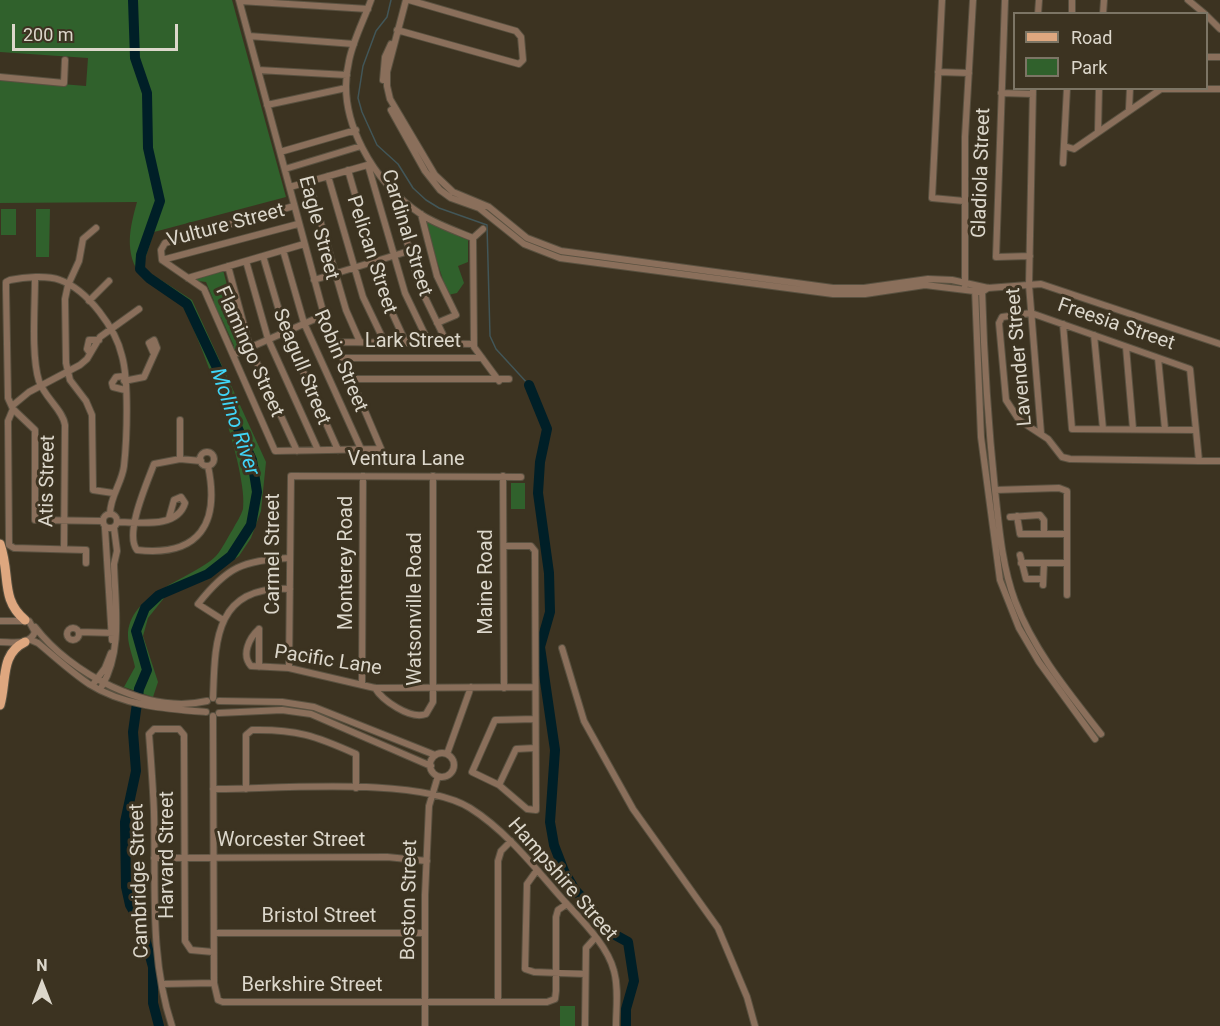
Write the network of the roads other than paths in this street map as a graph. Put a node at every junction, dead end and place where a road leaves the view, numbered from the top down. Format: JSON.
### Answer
{"nodes":[{"id":1,"x":371,"y":0,"type":"edge"},
{"id":2,"x":407,"y":0,"type":"edge"},
{"id":3,"x":942,"y":0,"type":"edge"},
{"id":4,"x":973,"y":0,"type":"edge"},
{"id":5,"x":1005,"y":0,"type":"edge"},
{"id":6,"x":1188,"y":0,"type":"edge"},
{"id":7,"x":239,"y":1,"type":"edge"},
{"id":8,"x":368,"y":9,"type":"junction"},
{"id":9,"x":1203,"y":12,"type":"edge"},
{"id":10,"x":1210,"y":23,"type":"edge"},
{"id":11,"x":1220,"y":29,"type":"edge"},
{"id":12,"x":397,"y":30,"type":"junction"},
{"id":13,"x":249,"y":36,"type":"junction"},
{"id":14,"x":354,"y":44,"type":"junction"},
{"id":15,"x":65,"y":60,"type":"dead end"},
{"id":16,"x":258,"y":70,"type":"junction"},
{"id":17,"x":938,"y":72,"type":"junction"},
{"id":18,"x":969,"y":73,"type":"junction"},
{"id":19,"x":347,"y":75,"type":"junction"},
{"id":20,"x":0,"y":77,"type":"edge"},
{"id":21,"x":346,"y":88,"type":"junction"},
{"id":22,"x":1067,"y":90,"type":"edge"},
{"id":23,"x":1099,"y":90,"type":"edge"},
{"id":24,"x":1130,"y":90,"type":"edge"},
{"id":25,"x":1158,"y":90,"type":"edge"},
{"id":26,"x":1033,"y":91,"type":"edge"},
{"id":27,"x":1001,"y":93,"type":"junction"},
{"id":28,"x":267,"y":105,"type":"junction"},
{"id":29,"x":1129,"y":109,"type":"junction"},
{"id":30,"x":356,"y":130,"type":"junction"},
{"id":31,"x":1098,"y":132,"type":"junction"},
{"id":32,"x":362,"y":146,"type":"junction"},
{"id":33,"x":1064,"y":146,"type":"junction"},
{"id":34,"x":280,"y":152,"type":"junction"},
{"id":35,"x":1063,"y":163,"type":"dead end"},
{"id":36,"x":370,"y":164,"type":"junction"},
{"id":37,"x":285,"y":169,"type":"junction"},
{"id":38,"x":348,"y":170,"type":"junction"},
{"id":39,"x":328,"y":176,"type":"junction"},
{"id":40,"x":309,"y":182,"type":"junction"},
{"id":41,"x":290,"y":187,"type":"junction"},
{"id":42,"x":392,"y":187,"type":"junction"},
{"id":43,"x":964,"y":201,"type":"junction"},
{"id":44,"x":294,"y":206,"type":"junction"},
{"id":45,"x":421,"y":214,"type":"junction"},
{"id":46,"x":298,"y":224,"type":"junction"},
{"id":47,"x":96,"y":228,"type":"dead end"},
{"id":48,"x":483,"y":229,"type":"dead end"},
{"id":49,"x":473,"y":238,"type":"junction"},
{"id":50,"x":304,"y":244,"type":"junction"},
{"id":51,"x":283,"y":250,"type":"junction"},
{"id":52,"x":409,"y":251,"type":"junction"},
{"id":53,"x":394,"y":255,"type":"junction"},
{"id":54,"x":263,"y":256,"type":"junction"},
{"id":55,"x":1030,"y":256,"type":"junction"},
{"id":56,"x":162,"y":260,"type":"junction"},
{"id":57,"x":246,"y":261,"type":"junction"},
{"id":58,"x":374,"y":262,"type":"junction"},
{"id":59,"x":228,"y":266,"type":"junction"},
{"id":60,"x":354,"y":268,"type":"junction"},
{"id":61,"x":335,"y":274,"type":"junction"},
{"id":62,"x":35,"y":278,"type":"junction"},
{"id":63,"x":188,"y":278,"type":"junction"},
{"id":64,"x":314,"y":280,"type":"junction"},
{"id":65,"x":109,"y":281,"type":"dead end"},
{"id":66,"x":68,"y":285,"type":"junction"},
{"id":67,"x":965,"y":285,"type":"junction"},
{"id":68,"x":1029,"y":285,"type":"junction"},
{"id":69,"x":980,"y":289,"type":"junction"},
{"id":70,"x":89,"y":301,"type":"junction"},
{"id":71,"x":139,"y":309,"type":"dead end"},
{"id":72,"x":1031,"y":313,"type":"junction"},
{"id":73,"x":324,"y":315,"type":"junction"},
{"id":74,"x":304,"y":323,"type":"junction"},
{"id":75,"x":437,"y":323,"type":"junction"},
{"id":76,"x":1063,"y":324,"type":"junction"},
{"id":77,"x":111,"y":328,"type":"junction"},
{"id":78,"x":285,"y":331,"type":"junction"},
{"id":79,"x":1094,"y":335,"type":"junction"},
{"id":80,"x":268,"y":339,"type":"junction"},
{"id":81,"x":337,"y":342,"type":"junction"},
{"id":82,"x":360,"y":342,"type":"junction"},
{"id":83,"x":385,"y":343,"type":"junction"},
{"id":84,"x":406,"y":343,"type":"junction"},
{"id":85,"x":429,"y":343,"type":"junction"},
{"id":86,"x":447,"y":343,"type":"junction"},
{"id":87,"x":473,"y":344,"type":"junction"},
{"id":88,"x":1220,"y":344,"type":"edge"},
{"id":89,"x":1126,"y":347,"type":"junction"},
{"id":90,"x":250,"y":348,"type":"junction"},
{"id":91,"x":153,"y":352,"type":"dead end"},
{"id":92,"x":233,"y":355,"type":"junction"},
{"id":93,"x":344,"y":358,"type":"junction"},
{"id":94,"x":482,"y":358,"type":"junction"},
{"id":95,"x":1158,"y":358,"type":"junction"},
{"id":96,"x":67,"y":372,"type":"junction"},
{"id":97,"x":124,"y":379,"type":"junction"},
{"id":98,"x":352,"y":379,"type":"junction"},
{"id":99,"x":509,"y":379,"type":"dead end"},
{"id":100,"x":499,"y":381,"type":"junction"},
{"id":101,"x":41,"y":386,"type":"junction"},
{"id":102,"x":124,"y":390,"type":"junction"},
{"id":103,"x":13,"y":407,"type":"junction"},
{"id":104,"x":180,"y":420,"type":"dead end"},
{"id":105,"x":1103,"y":429,"type":"junction"},
{"id":106,"x":1133,"y":429,"type":"junction"},
{"id":107,"x":1165,"y":429,"type":"junction"},
{"id":108,"x":1196,"y":430,"type":"junction"},
{"id":109,"x":1041,"y":433,"type":"junction"},
{"id":110,"x":381,"y":448,"type":"junction"},
{"id":111,"x":361,"y":449,"type":"junction"},
{"id":112,"x":297,"y":450,"type":"junction"},
{"id":113,"x":318,"y":450,"type":"junction"},
{"id":114,"x":338,"y":450,"type":"junction"},
{"id":115,"x":385,"y":458,"type":"dead end"},
{"id":116,"x":180,"y":459,"type":"junction"},
{"id":117,"x":201,"y":461,"type":"junction"},
{"id":118,"x":1199,"y":461,"type":"junction"},
{"id":119,"x":1220,"y":461,"type":"edge"},
{"id":120,"x":208,"y":466,"type":"junction"},
{"id":121,"x":291,"y":476,"type":"joint"},
{"id":122,"x":363,"y":476,"type":"junction"},
{"id":123,"x":433,"y":476,"type":"junction"},
{"id":124,"x":503,"y":476,"type":"junction"},
{"id":125,"x":521,"y":477,"type":"dead end"},
{"id":126,"x":995,"y":490,"type":"junction"},
{"id":127,"x":113,"y":493,"type":"junction"},
{"id":128,"x":110,"y":514,"type":"junction"},
{"id":129,"x":169,"y":518,"type":"dead end"},
{"id":130,"x":64,"y":520,"type":"junction"},
{"id":131,"x":133,"y":522,"type":"junction"},
{"id":132,"x":104,"y":524,"type":"junction"},
{"id":133,"x":115,"y":525,"type":"junction"},
{"id":134,"x":1044,"y":534,"type":"junction"},
{"id":135,"x":1067,"y":534,"type":"junction"},
{"id":136,"x":5,"y":545,"type":"edge"},
{"id":137,"x":504,"y":546,"type":"junction"},
{"id":138,"x":64,"y":549,"type":"junction"},
{"id":139,"x":1020,"y":555,"type":"dead end"},
{"id":140,"x":290,"y":558,"type":"junction"},
{"id":141,"x":86,"y":563,"type":"dead end"},
{"id":142,"x":1021,"y":563,"type":"junction"},
{"id":143,"x":1044,"y":563,"type":"junction"},
{"id":144,"x":1067,"y":563,"type":"junction"},
{"id":145,"x":112,"y":589,"type":"junction"},
{"id":146,"x":290,"y":589,"type":"junction"},
{"id":147,"x":1067,"y":595,"type":"dead end"},
{"id":148,"x":1012,"y":603,"type":"junction"},
{"id":149,"x":25,"y":620,"type":"junction"},
{"id":150,"x":0,"y":621,"type":"edge"},
{"id":151,"x":223,"y":621,"type":"junction"},
{"id":152,"x":35,"y":627,"type":"junction"},
{"id":153,"x":79,"y":632,"type":"dead end"},
{"id":154,"x":113,"y":633,"type":"junction"},
{"id":155,"x":28,"y":641,"type":"junction"},
{"id":156,"x":0,"y":642,"type":"edge"},
{"id":157,"x":562,"y":648,"type":"dead end"},
{"id":158,"x":259,"y":667,"type":"junction"},
{"id":159,"x":289,"y":668,"type":"junction"},
{"id":160,"x":94,"y":683,"type":"junction"},
{"id":161,"x":362,"y":685,"type":"junction"},
{"id":162,"x":102,"y":687,"type":"junction"},
{"id":163,"x":433,"y":687,"type":"junction"},
{"id":164,"x":471,"y":687,"type":"junction"},
{"id":165,"x":535,"y":687,"type":"junction"},
{"id":166,"x":375,"y":688,"type":"junction"},
{"id":167,"x":504,"y":688,"type":"junction"},
{"id":168,"x":213,"y":700,"type":"junction"},
{"id":169,"x":151,"y":703,"type":"junction"},
{"id":170,"x":0,"y":705,"type":"edge"},
{"id":171,"x":206,"y":712,"type":"junction"},
{"id":172,"x":216,"y":715,"type":"junction"},
{"id":173,"x":535,"y":719,"type":"junction"},
{"id":174,"x":184,"y":735,"type":"joint"},
{"id":175,"x":1098,"y":737,"type":"dead end"},
{"id":176,"x":536,"y":748,"type":"junction"},
{"id":177,"x":447,"y":754,"type":"junction"},
{"id":178,"x":435,"y":756,"type":"junction"},
{"id":179,"x":430,"y":766,"type":"junction"},
{"id":180,"x":438,"y":776,"type":"junction"},
{"id":181,"x":499,"y":785,"type":"junction"},
{"id":182,"x":356,"y":788,"type":"junction"},
{"id":183,"x":213,"y":789,"type":"junction"},
{"id":184,"x":246,"y":789,"type":"junction"},
{"id":185,"x":430,"y":794,"type":"junction"},
{"id":186,"x":511,"y":841,"type":"junction"},
{"id":187,"x":154,"y":858,"type":"junction"},
{"id":188,"x":184,"y":858,"type":"junction"},
{"id":189,"x":214,"y":858,"type":"junction"},
{"id":190,"x":427,"y":861,"type":"junction"},
{"id":191,"x":537,"y":870,"type":"junction"},
{"id":192,"x":567,"y":904,"type":"junction"},
{"id":193,"x":214,"y":933,"type":"junction"},
{"id":194,"x":425,"y":933,"type":"junction"},
{"id":195,"x":595,"y":938,"type":"junction"},
{"id":196,"x":213,"y":952,"type":"junction"},
{"id":197,"x":556,"y":973,"type":"junction"},
{"id":198,"x":585,"y":974,"type":"junction"},
{"id":199,"x":214,"y":983,"type":"junction"},
{"id":200,"x":162,"y":984,"type":"junction"},
{"id":201,"x":425,"y":1002,"type":"junction"},
{"id":202,"x":498,"y":1002,"type":"junction"},
{"id":203,"x":172,"y":1026,"type":"edge"},
{"id":204,"x":425,"y":1026,"type":"edge"},
{"id":205,"x":585,"y":1026,"type":"edge"},
{"id":206,"x":616,"y":1026,"type":"edge"},
{"id":207,"x":755,"y":1026,"type":"edge"}],
"edges":[{"from":1,"to":8,"type":"street"},
{"from":2,"to":12,"type":"street"},
{"from":2,"to":12,"type":"street"},
{"from":3,"to":17,"type":"street"},
{"from":4,"to":18,"type":"street"},
{"from":5,"to":27,"type":"street","name":"Gladiola Street"},
{"from":6,"to":9,"type":"street"},
{"from":7,"to":8,"type":"street"},
{"from":7,"to":13,"type":"street","name":"Eagle Street"},
{"from":8,"to":14,"type":"street"},
{"from":10,"to":11,"type":"street"},
{"from":12,"to":67,"type":"street"},
{"from":13,"to":14,"type":"street"},
{"from":13,"to":16,"type":"street","name":"Eagle Street"},
{"from":14,"to":19,"type":"street"},
{"from":15,"to":20,"type":"street"},
{"from":16,"to":19,"type":"street"},
{"from":16,"to":28,"type":"street","name":"Eagle Street"},
{"from":17,"to":18,"type":"street"},
{"from":17,"to":43,"type":"street"},
{"from":18,"to":43,"type":"street"},
{"from":19,"to":21,"type":"street"},
{"from":21,"to":28,"type":"street"},
{"from":21,"to":30,"type":"street"},
{"from":22,"to":33,"type":"street"},
{"from":23,"to":31,"type":"street"},
{"from":24,"to":29,"type":"street"},
{"from":25,"to":29,"type":"street"},
{"from":26,"to":27,"type":"street","name":"Gladiola Street"},
{"from":26,"to":55,"type":"street","name":"Lavender Street"},
{"from":27,"to":55,"type":"street","name":"Gladiola Street"},
{"from":28,"to":34,"type":"street","name":"Eagle Street"},
{"from":29,"to":31,"type":"street"},
{"from":30,"to":32,"type":"street"},
{"from":30,"to":34,"type":"street"},
{"from":31,"to":33,"type":"street"},
{"from":32,"to":36,"type":"street"},
{"from":32,"to":37,"type":"street"},
{"from":33,"to":35,"type":"street"},
{"from":34,"to":37,"type":"street","name":"Eagle Street"},
{"from":36,"to":38,"type":"street"},
{"from":36,"to":42,"type":"street"},
{"from":36,"to":53,"type":"street","name":"Cardinal Street"},
{"from":37,"to":41,"type":"street","name":"Eagle Street"},
{"from":38,"to":39,"type":"street"},
{"from":38,"to":58,"type":"street"},
{"from":39,"to":40,"type":"street"},
{"from":39,"to":60,"type":"street","name":"Pelican Street"},
{"from":40,"to":41,"type":"street"},
{"from":40,"to":61,"type":"street"},
{"from":41,"to":44,"type":"street","name":"Eagle Street"},
{"from":42,"to":45,"type":"street"},
{"from":42,"to":52,"type":"street"},
{"from":43,"to":67,"type":"street"},
{"from":44,"to":46,"type":"street","name":"Eagle Street"},
{"from":44,"to":56,"type":"street"},
{"from":45,"to":49,"type":"street"},
{"from":45,"to":75,"type":"street"},
{"from":46,"to":50,"type":"street","name":"Eagle Street"},
{"from":46,"to":56,"type":"street","name":"Vulture Street"},
{"from":47,"to":66,"type":"street"},
{"from":48,"to":49,"type":"street"},
{"from":49,"to":87,"type":"street"},
{"from":50,"to":51,"type":"street"},
{"from":50,"to":64,"type":"street","name":"Eagle Street"},
{"from":51,"to":54,"type":"street"},
{"from":51,"to":74,"type":"street","name":"Robin Street"},
{"from":52,"to":53,"type":"street"},
{"from":52,"to":75,"type":"street"},
{"from":53,"to":58,"type":"street"},
{"from":53,"to":85,"type":"street","name":"Cardinal Street"},
{"from":54,"to":57,"type":"street"},
{"from":54,"to":78,"type":"street"},
{"from":55,"to":68,"type":"street","name":"Lavender Street"},
{"from":56,"to":63,"type":"street","name":"Flamingo Street"},
{"from":57,"to":59,"type":"street"},
{"from":57,"to":80,"type":"street","name":"Seagull Street"},
{"from":58,"to":60,"type":"street"},
{"from":58,"to":84,"type":"street"},
{"from":59,"to":63,"type":"street"},
{"from":59,"to":90,"type":"street"},
{"from":60,"to":61,"type":"street"},
{"from":60,"to":83,"type":"street","name":"Pelican Street"},
{"from":61,"to":64,"type":"street"},
{"from":61,"to":82,"type":"street"},
{"from":62,"to":66,"type":"street"},
{"from":62,"to":101,"type":"street","name":"Atis Street"},
{"from":62,"to":103,"type":"street"},
{"from":63,"to":92,"type":"street","name":"Flamingo Street"},
{"from":64,"to":73,"type":"street","name":"Eagle Street"},
{"from":65,"to":70,"type":"street"},
{"from":66,"to":70,"type":"street"},
{"from":66,"to":96,"type":"street"},
{"from":67,"to":69,"type":"street"},
{"from":68,"to":69,"type":"street"},
{"from":68,"to":72,"type":"street","name":"Lavender Street"},
{"from":68,"to":88,"type":"street"},
{"from":69,"to":126,"type":"street"},
{"from":69,"to":148,"type":"street"},
{"from":70,"to":77,"type":"street"},
{"from":71,"to":77,"type":"street"},
{"from":72,"to":76,"type":"street","name":"Freesia Street"},
{"from":72,"to":109,"type":"street","name":"Lavender Street"},
{"from":72,"to":109,"type":"street"},
{"from":73,"to":74,"type":"street"},
{"from":73,"to":81,"type":"street","name":"Eagle Street"},
{"from":74,"to":78,"type":"street"},
{"from":74,"to":111,"type":"street","name":"Robin Street"},
{"from":75,"to":86,"type":"street"},
{"from":76,"to":79,"type":"street","name":"Freesia Street"},
{"from":76,"to":105,"type":"street"},
{"from":77,"to":96,"type":"street"},
{"from":77,"to":97,"type":"street"},
{"from":78,"to":80,"type":"street"},
{"from":78,"to":114,"type":"street"},
{"from":79,"to":89,"type":"street","name":"Freesia Street"},
{"from":79,"to":105,"type":"street"},
{"from":80,"to":90,"type":"street"},
{"from":80,"to":113,"type":"street","name":"Seagull Street"},
{"from":81,"to":82,"type":"street"},
{"from":81,"to":93,"type":"street","name":"Eagle Street"},
{"from":82,"to":83,"type":"street"},
{"from":83,"to":84,"type":"street"},
{"from":84,"to":85,"type":"street"},
{"from":85,"to":86,"type":"street"},
{"from":86,"to":87,"type":"street"},
{"from":87,"to":94,"type":"street"},
{"from":89,"to":95,"type":"street","name":"Freesia Street"},
{"from":89,"to":106,"type":"street"},
{"from":90,"to":92,"type":"street"},
{"from":90,"to":112,"type":"street"},
{"from":91,"to":97,"type":"street"},
{"from":92,"to":112,"type":"street","name":"Flamingo Street"},
{"from":93,"to":94,"type":"street","name":"Lark Street"},
{"from":93,"to":98,"type":"street","name":"Eagle Street"},
{"from":94,"to":100,"type":"street"},
{"from":95,"to":107,"type":"street"},
{"from":95,"to":108,"type":"street","name":"Freesia Street"},
{"from":96,"to":101,"type":"street"},
{"from":96,"to":127,"type":"street"},
{"from":97,"to":102,"type":"street"},
{"from":97,"to":102,"type":"street"},
{"from":98,"to":100,"type":"street"},
{"from":98,"to":110,"type":"street","name":"Eagle Street"},
{"from":99,"to":100,"type":"street"},
{"from":101,"to":103,"type":"street"},
{"from":101,"to":130,"type":"street","name":"Atis Street"},
{"from":102,"to":127,"type":"street"},
{"from":103,"to":130,"type":"street"},
{"from":103,"to":136,"type":"street"},
{"from":104,"to":116,"type":"street"},
{"from":105,"to":106,"type":"street"},
{"from":106,"to":107,"type":"street"},
{"from":107,"to":108,"type":"street"},
{"from":108,"to":118,"type":"street"},
{"from":109,"to":118,"type":"street","name":"Lavender Street"},
{"from":110,"to":111,"type":"street"},
{"from":110,"to":115,"type":"street","name":"Eagle Street"},
{"from":111,"to":114,"type":"street"},
{"from":112,"to":113,"type":"street"},
{"from":113,"to":114,"type":"street"},
{"from":116,"to":117,"type":"street"},
{"from":116,"to":131,"type":"street"},
{"from":117,"to":120,"type":"street"},
{"from":117,"to":120,"type":"street"},
{"from":118,"to":119,"type":"street","name":"Lavender Street"},
{"from":120,"to":131,"type":"street"},
{"from":121,"to":122,"type":"street","name":"Ventura Lane"},
{"from":121,"to":140,"type":"street","name":"Carmel Street"},
{"from":122,"to":123,"type":"street","name":"Ventura Lane"},
{"from":122,"to":161,"type":"street","name":"Monterey Road"},
{"from":123,"to":124,"type":"street","name":"Ventura Lane"},
{"from":123,"to":163,"type":"street","name":"Watsonville Road"},
{"from":124,"to":125,"type":"street","name":"Ventura Lane"},
{"from":124,"to":137,"type":"street","name":"Maine Road"},
{"from":126,"to":135,"type":"street"},
{"from":126,"to":148,"type":"street"},
{"from":127,"to":128,"type":"street"},
{"from":128,"to":132,"type":"street"},
{"from":128,"to":133,"type":"street"},
{"from":129,"to":131,"type":"street"},
{"from":130,"to":132,"type":"street"},
{"from":130,"to":138,"type":"street","name":"Atis Street"},
{"from":131,"to":133,"type":"street"},
{"from":132,"to":133,"type":"street"},
{"from":132,"to":145,"type":"street"},
{"from":133,"to":145,"type":"street"},
{"from":134,"to":134,"type":"street"},
{"from":134,"to":135,"type":"street"},
{"from":135,"to":144,"type":"street"},
{"from":136,"to":138,"type":"street"},
{"from":136,"to":149,"type":"main road"},
{"from":137,"to":165,"type":"street"},
{"from":137,"to":167,"type":"street","name":"Maine Road"},
{"from":138,"to":141,"type":"street"},
{"from":139,"to":142,"type":"street"},
{"from":140,"to":146,"type":"street","name":"Carmel Street"},
{"from":140,"to":151,"type":"street"},
{"from":142,"to":143,"type":"street"},
{"from":142,"to":143,"type":"street"},
{"from":143,"to":144,"type":"street"},
{"from":144,"to":147,"type":"street"},
{"from":145,"to":154,"type":"street"},
{"from":146,"to":151,"type":"street"},
{"from":146,"to":159,"type":"street","name":"Carmel Street"},
{"from":148,"to":175,"type":"street"},
{"from":149,"to":150,"type":"street"},
{"from":149,"to":152,"type":"street"},
{"from":151,"to":168,"type":"street"},
{"from":152,"to":155,"type":"street"},
{"from":152,"to":160,"type":"street"},
{"from":153,"to":154,"type":"street"},
{"from":154,"to":160,"type":"street"},
{"from":154,"to":162,"type":"street"},
{"from":155,"to":156,"type":"street"},
{"from":155,"to":160,"type":"street"},
{"from":155,"to":170,"type":"main road"},
{"from":157,"to":207,"type":"street"},
{"from":158,"to":158,"type":"street"},
{"from":158,"to":159,"type":"street","name":"Pacific Lane"},
{"from":159,"to":161,"type":"street","name":"Pacific Lane"},
{"from":160,"to":162,"type":"street"},
{"from":161,"to":166,"type":"street","name":"Pacific Lane"},
{"from":162,"to":169,"type":"street"},
{"from":163,"to":164,"type":"street","name":"Pacific Lane"},
{"from":163,"to":166,"type":"street","name":"Pacific Lane"},
{"from":163,"to":166,"type":"street","name":"Watsonville Road"},
{"from":164,"to":167,"type":"street","name":"Pacific Lane"},
{"from":164,"to":177,"type":"street"},
{"from":165,"to":167,"type":"street","name":"Pacific Lane"},
{"from":165,"to":173,"type":"street"},
{"from":168,"to":169,"type":"street"},
{"from":168,"to":171,"type":"street"},
{"from":168,"to":172,"type":"street","name":"Berkshire Street"},
{"from":168,"to":178,"type":"street"},
{"from":169,"to":171,"type":"street"},
{"from":171,"to":172,"type":"street"},
{"from":172,"to":179,"type":"street"},
{"from":172,"to":183,"type":"street","name":"Berkshire Street"},
{"from":173,"to":176,"type":"street"},
{"from":173,"to":181,"type":"street"},
{"from":174,"to":187,"type":"street","name":"Cambridge Street"},
{"from":174,"to":188,"type":"street","name":"Harvard Street"},
{"from":176,"to":181,"type":"street"},
{"from":176,"to":181,"type":"street"},
{"from":177,"to":178,"type":"street"},
{"from":177,"to":180,"type":"street"},
{"from":178,"to":179,"type":"street"},
{"from":179,"to":180,"type":"street"},
{"from":180,"to":185,"type":"street","name":"Boston Street"},
{"from":182,"to":184,"type":"street","name":"Hampshire Street"},
{"from":182,"to":184,"type":"street"},
{"from":182,"to":185,"type":"street","name":"Hampshire Street"},
{"from":183,"to":184,"type":"street","name":"Hampshire Street"},
{"from":183,"to":189,"type":"street","name":"Berkshire Street"},
{"from":185,"to":186,"type":"street","name":"Hampshire Street"},
{"from":185,"to":190,"type":"street","name":"Boston Street"},
{"from":186,"to":191,"type":"street","name":"Hampshire Street"},
{"from":186,"to":202,"type":"street"},
{"from":187,"to":188,"type":"street","name":"Worcester Street"},
{"from":187,"to":200,"type":"street","name":"Cambridge Street"},
{"from":188,"to":189,"type":"street","name":"Worcester Street"},
{"from":188,"to":196,"type":"street","name":"Harvard Street"},
{"from":189,"to":190,"type":"street","name":"Worcester Street"},
{"from":189,"to":193,"type":"street","name":"Berkshire Street"},
{"from":190,"to":194,"type":"street","name":"Boston Street"},
{"from":191,"to":192,"type":"street","name":"Hampshire Street"},
{"from":191,"to":197,"type":"street"},
{"from":192,"to":195,"type":"street","name":"Hampshire Street"},
{"from":192,"to":197,"type":"street","name":"Berkshire Street"},
{"from":193,"to":194,"type":"street","name":"Bristol Street"},
{"from":193,"to":196,"type":"street","name":"Berkshire Street"},
{"from":194,"to":201,"type":"street","name":"Boston Street"},
{"from":195,"to":198,"type":"street"},
{"from":195,"to":206,"type":"street","name":"Hampshire Street"},
{"from":196,"to":199,"type":"street","name":"Berkshire Street"},
{"from":197,"to":198,"type":"street"},
{"from":197,"to":202,"type":"street","name":"Berkshire Street"},
{"from":198,"to":205,"type":"street"},
{"from":199,"to":200,"type":"street"},
{"from":199,"to":201,"type":"street","name":"Berkshire Street"},
{"from":200,"to":203,"type":"street","name":"Cambridge Street"},
{"from":201,"to":202,"type":"street","name":"Berkshire Street"},
{"from":201,"to":204,"type":"street","name":"Boston Street"}]}
